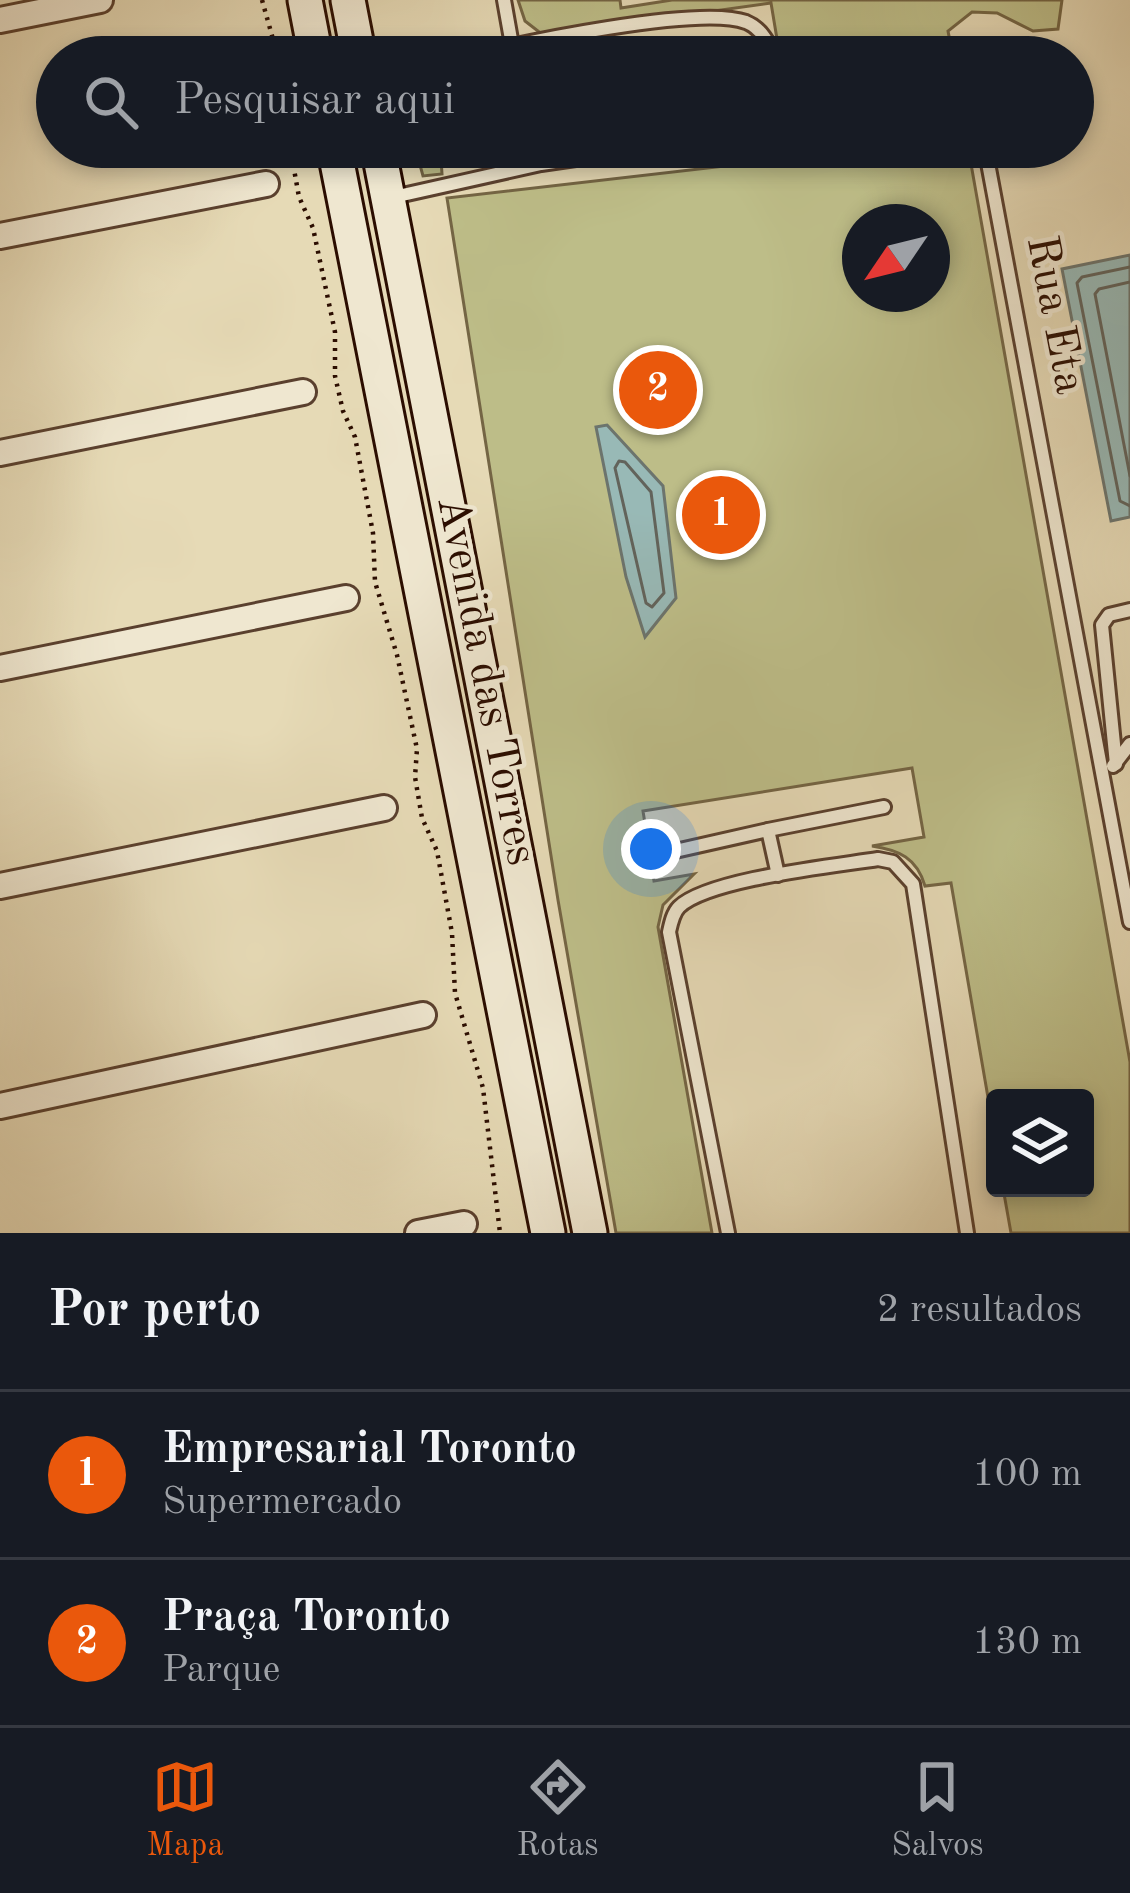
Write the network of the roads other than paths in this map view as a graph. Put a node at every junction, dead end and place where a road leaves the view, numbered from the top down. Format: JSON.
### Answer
{"nodes":[{"id":1,"x":100,"y":0,"type":"edge"},
{"id":2,"x":304,"y":0,"type":"edge"},
{"id":3,"x":348,"y":0,"type":"edge"},
{"id":4,"x":504,"y":0,"type":"edge"},
{"id":5,"x":0,"y":20,"type":"edge"},
{"id":6,"x":312,"y":36,"type":"edge"},
{"id":7,"x":355,"y":36,"type":"edge"},
{"id":8,"x":510,"y":36,"type":"edge"},
{"id":9,"x":575,"y":36,"type":"edge"},
{"id":10,"x":764,"y":36,"type":"edge"},
{"id":11,"x":338,"y":168,"type":"edge"},
{"id":12,"x":382,"y":168,"type":"edge"},
{"id":13,"x":523,"y":168,"type":"edge"},
{"id":14,"x":989,"y":168,"type":"edge"},
{"id":15,"x":266,"y":184,"type":"dead end"},
{"id":16,"x":388,"y":198,"type":"junction"},
{"id":17,"x":0,"y":236,"type":"edge"},
{"id":18,"x":303,"y":392,"type":"dead end"},
{"id":19,"x":0,"y":452,"type":"edge"},
{"id":20,"x":346,"y":598,"type":"dead end"},
{"id":21,"x":1130,"y":610,"type":"edge"},
{"id":22,"x":0,"y":668,"type":"edge"},
{"id":23,"x":494,"y":740,"type":"junction"},
{"id":24,"x":452,"y":743,"type":"junction"},
{"id":25,"x":1126,"y":753,"type":"edge"},
{"id":26,"x":1104,"y":775,"type":"junction"},
{"id":27,"x":884,"y":807,"type":"dead end"},
{"id":28,"x":384,"y":808,"type":"dead end"},
{"id":29,"x":768,"y":830,"type":"junction"},
{"id":30,"x":653,"y":856,"type":"dead end"},
{"id":31,"x":778,"y":875,"type":"junction"},
{"id":32,"x":0,"y":886,"type":"edge"},
{"id":33,"x":1130,"y":922,"type":"edge"},
{"id":34,"x":423,"y":1016,"type":"dead end"},
{"id":35,"x":0,"y":1106,"type":"edge"},
{"id":36,"x":464,"y":1223,"type":"dead end"},
{"id":37,"x":418,"y":1233,"type":"edge"},
{"id":38,"x":548,"y":1233,"type":"edge"},
{"id":39,"x":590,"y":1233,"type":"edge"},
{"id":40,"x":728,"y":1233,"type":"edge"},
{"id":41,"x":967,"y":1233,"type":"edge"}],
"edges":[{"from":1,"to":5,"type":"street"},
{"from":2,"to":6,"type":"main road"},
{"from":3,"to":7,"type":"main road"},
{"from":4,"to":8,"type":"lane"},
{"from":9,"to":10,"type":"lane"},
{"from":11,"to":24,"type":"main road","name":"Avenida das Torres"},
{"from":12,"to":16,"type":"main road","name":"Avenida das Torres"},
{"from":13,"to":16,"type":"lane"},
{"from":14,"to":26,"type":"lane","name":"Rua Eta"},
{"from":15,"to":17,"type":"street"},
{"from":16,"to":23,"type":"main road","name":"Avenida das Torres"},
{"from":18,"to":19,"type":"street"},
{"from":20,"to":22,"type":"street"},
{"from":21,"to":25,"type":"lane"},
{"from":23,"to":24,"type":"main road"},
{"from":23,"to":39,"type":"main road","name":"Avenida das Torres"},
{"from":24,"to":38,"type":"main road","name":"Avenida das Torres"},
{"from":25,"to":26,"type":"lane"},
{"from":26,"to":33,"type":"lane","name":"Rua Eta"},
{"from":27,"to":29,"type":"lane"},
{"from":28,"to":32,"type":"street"},
{"from":29,"to":30,"type":"lane"},
{"from":29,"to":31,"type":"lane"},
{"from":31,"to":40,"type":"lane"},
{"from":31,"to":41,"type":"lane"},
{"from":34,"to":35,"type":"street"},
{"from":36,"to":37,"type":"street"}]}
